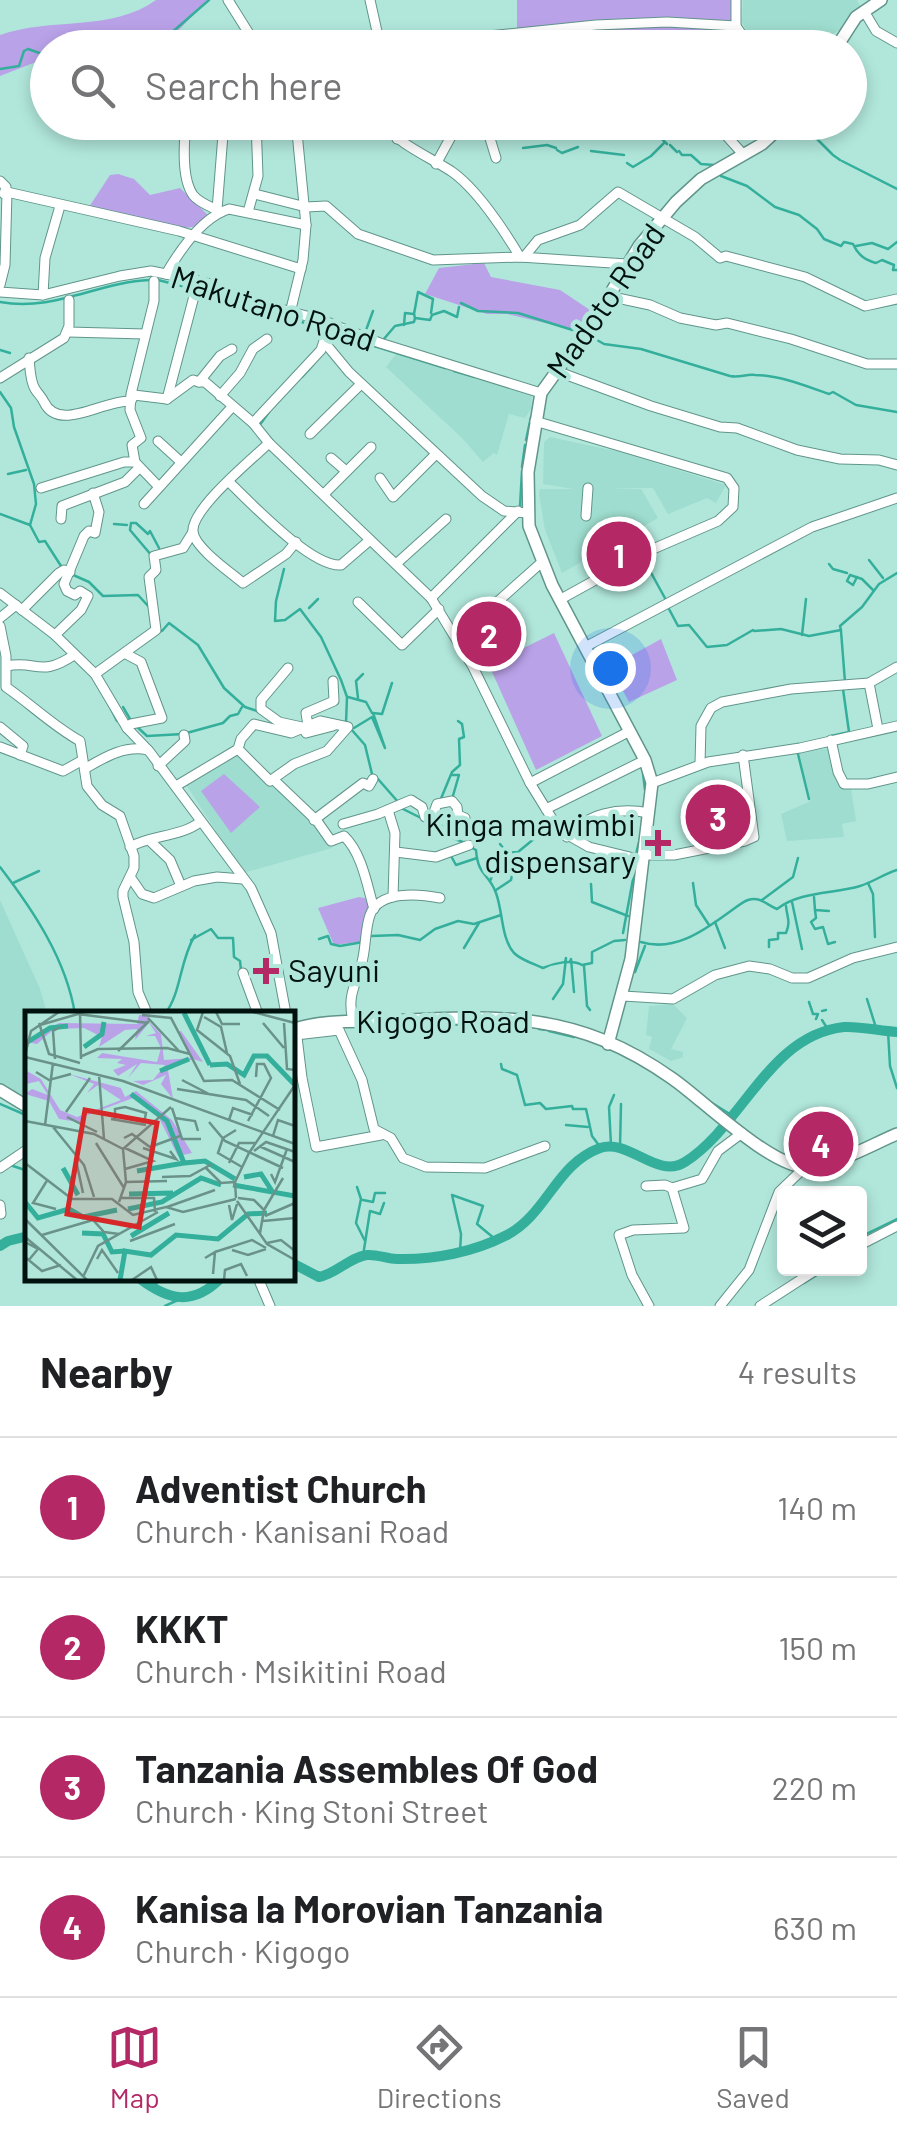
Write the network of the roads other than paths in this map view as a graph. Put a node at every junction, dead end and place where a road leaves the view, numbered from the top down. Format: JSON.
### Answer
{"nodes":[{"id":1,"x":228,"y":0,"type":"edge"},
{"id":2,"x":370,"y":0,"type":"edge"},
{"id":3,"x":736,"y":0,"type":"edge"},
{"id":4,"x":881,"y":0,"type":"edge"},
{"id":5,"x":864,"y":11,"type":"junction"},
{"id":6,"x":736,"y":26,"type":"junction"},
{"id":7,"x":247,"y":30,"type":"edge"},
{"id":8,"x":374,"y":30,"type":"edge"},
{"id":9,"x":567,"y":30,"type":"edge"},
{"id":10,"x":739,"y":30,"type":"edge"},
{"id":11,"x":848,"y":30,"type":"edge"},
{"id":12,"x":897,"y":44,"type":"edge"},
{"id":13,"x":185,"y":140,"type":"edge"},
{"id":14,"x":223,"y":140,"type":"edge"},
{"id":15,"x":257,"y":140,"type":"edge"},
{"id":16,"x":298,"y":140,"type":"edge"},
{"id":17,"x":396,"y":140,"type":"edge"},
{"id":18,"x":449,"y":140,"type":"edge"},
{"id":19,"x":490,"y":140,"type":"edge"},
{"id":20,"x":730,"y":140,"type":"edge"},
{"id":21,"x":766,"y":140,"type":"edge"},
{"id":22,"x":742,"y":153,"type":"junction"},
{"id":23,"x":496,"y":158,"type":"dead end"},
{"id":24,"x":436,"y":164,"type":"junction"},
{"id":25,"x":0,"y":181,"type":"edge"},
{"id":26,"x":6,"y":192,"type":"junction"},
{"id":27,"x":255,"y":194,"type":"junction"},
{"id":28,"x":60,"y":206,"type":"junction"},
{"id":29,"x":306,"y":207,"type":"junction"},
{"id":30,"x":219,"y":211,"type":"junction"},
{"id":31,"x":248,"y":212,"type":"junction"},
{"id":32,"x":663,"y":220,"type":"junction"},
{"id":33,"x":306,"y":225,"type":"junction"},
{"id":34,"x":195,"y":236,"type":"junction"},
{"id":35,"x":522,"y":257,"type":"junction"},
{"id":36,"x":627,"y":264,"type":"junction"},
{"id":37,"x":301,"y":268,"type":"junction"},
{"id":38,"x":166,"y":274,"type":"junction"},
{"id":39,"x":198,"y":281,"type":"junction"},
{"id":40,"x":154,"y":282,"type":"dead end"},
{"id":41,"x":0,"y":288,"type":"edge"},
{"id":42,"x":43,"y":294,"type":"junction"},
{"id":43,"x":608,"y":296,"type":"junction"},
{"id":44,"x":897,"y":299,"type":"edge"},
{"id":45,"x":70,"y":300,"type":"dead end"},
{"id":46,"x":290,"y":314,"type":"junction"},
{"id":47,"x":330,"y":323,"type":"junction"},
{"id":48,"x":68,"y":332,"type":"junction"},
{"id":49,"x":145,"y":334,"type":"junction"},
{"id":50,"x":267,"y":339,"type":"dead end"},
{"id":51,"x":326,"y":346,"type":"junction"},
{"id":52,"x":232,"y":348,"type":"dead end"},
{"id":53,"x":29,"y":358,"type":"junction"},
{"id":54,"x":897,"y":364,"type":"edge"},
{"id":55,"x":556,"y":371,"type":"junction"},
{"id":56,"x":0,"y":378,"type":"edge"},
{"id":57,"x":198,"y":382,"type":"junction"},
{"id":58,"x":361,"y":384,"type":"junction"},
{"id":59,"x":541,"y":392,"type":"junction"},
{"id":60,"x":220,"y":396,"type":"junction"},
{"id":61,"x":167,"y":398,"type":"junction"},
{"id":62,"x":131,"y":400,"type":"junction"},
{"id":63,"x":232,"y":406,"type":"junction"},
{"id":64,"x":535,"y":421,"type":"junction"},
{"id":65,"x":253,"y":423,"type":"junction"},
{"id":66,"x":310,"y":434,"type":"dead end"},
{"id":67,"x":158,"y":441,"type":"dead end"},
{"id":68,"x":269,"y":443,"type":"junction"},
{"id":69,"x":370,"y":446,"type":"dead end"},
{"id":70,"x":436,"y":454,"type":"junction"},
{"id":71,"x":332,"y":458,"type":"dead end"},
{"id":72,"x":181,"y":462,"type":"junction"},
{"id":73,"x":897,"y":464,"type":"edge"},
{"id":74,"x":137,"y":465,"type":"junction"},
{"id":75,"x":346,"y":471,"type":"junction"},
{"id":76,"x":380,"y":478,"type":"dead end"},
{"id":77,"x":229,"y":482,"type":"junction"},
{"id":78,"x":158,"y":487,"type":"junction"},
{"id":79,"x":41,"y":488,"type":"dead end"},
{"id":80,"x":588,"y":488,"type":"dead end"},
{"id":81,"x":94,"y":493,"type":"junction"},
{"id":82,"x":325,"y":493,"type":"junction"},
{"id":83,"x":897,"y":498,"type":"edge"},
{"id":84,"x":144,"y":504,"type":"dead end"},
{"id":85,"x":523,"y":512,"type":"junction"},
{"id":86,"x":586,"y":516,"type":"dead end"},
{"id":87,"x":61,"y":519,"type":"dead end"},
{"id":88,"x":446,"y":519,"type":"dead end"},
{"id":89,"x":193,"y":532,"type":"junction"},
{"id":90,"x":370,"y":540,"type":"junction"},
{"id":91,"x":296,"y":542,"type":"junction"},
{"id":92,"x":542,"y":562,"type":"junction"},
{"id":93,"x":396,"y":564,"type":"junction"},
{"id":94,"x":70,"y":572,"type":"junction"},
{"id":95,"x":0,"y":593,"type":"edge"},
{"id":96,"x":431,"y":598,"type":"junction"},
{"id":97,"x":561,"y":599,"type":"junction"},
{"id":98,"x":358,"y":602,"type":"dead end"},
{"id":99,"x":19,"y":607,"type":"junction"},
{"id":100,"x":439,"y":609,"type":"junction"},
{"id":101,"x":0,"y":618,"type":"edge"},
{"id":102,"x":0,"y":626,"type":"edge"},
{"id":103,"x":55,"y":635,"type":"junction"},
{"id":104,"x":457,"y":638,"type":"junction"},
{"id":105,"x":588,"y":646,"type":"junction"},
{"id":106,"x":126,"y":654,"type":"junction"},
{"id":107,"x":74,"y":655,"type":"junction"},
{"id":108,"x":7,"y":666,"type":"junction"},
{"id":109,"x":897,"y":666,"type":"edge"},
{"id":110,"x":288,"y":668,"type":"dead end"},
{"id":111,"x":95,"y":674,"type":"junction"},
{"id":112,"x":333,"y":682,"type":"dead end"},
{"id":113,"x":869,"y":683,"type":"junction"},
{"id":114,"x":333,"y":726,"type":"dead end"},
{"id":115,"x":897,"y":726,"type":"edge"},
{"id":116,"x":0,"y":727,"type":"edge"},
{"id":117,"x":127,"y":728,"type":"junction"},
{"id":118,"x":878,"y":728,"type":"junction"},
{"id":119,"x":630,"y":731,"type":"junction"},
{"id":120,"x":306,"y":733,"type":"junction"},
{"id":121,"x":184,"y":734,"type":"dead end"},
{"id":122,"x":832,"y":740,"type":"junction"},
{"id":123,"x":0,"y":747,"type":"edge"},
{"id":124,"x":238,"y":749,"type":"junction"},
{"id":125,"x":149,"y":751,"type":"junction"},
{"id":126,"x":20,"y":755,"type":"junction"},
{"id":127,"x":743,"y":755,"type":"junction"},
{"id":128,"x":645,"y":760,"type":"junction"},
{"id":129,"x":700,"y":764,"type":"junction"},
{"id":130,"x":84,"y":765,"type":"junction"},
{"id":131,"x":158,"y":766,"type":"junction"},
{"id":132,"x":897,"y":778,"type":"edge"},
{"id":133,"x":274,"y":780,"type":"junction"},
{"id":134,"x":373,"y":780,"type":"dead end"},
{"id":135,"x":530,"y":782,"type":"junction"},
{"id":136,"x":652,"y":783,"type":"junction"},
{"id":137,"x":176,"y":786,"type":"junction"},
{"id":138,"x":546,"y":809,"type":"junction"},
{"id":139,"x":388,"y":810,"type":"junction"},
{"id":140,"x":649,"y":813,"type":"junction"},
{"id":141,"x":466,"y":818,"type":"dead end"},
{"id":142,"x":314,"y":820,"type":"junction"},
{"id":143,"x":200,"y":822,"type":"junction"},
{"id":144,"x":343,"y":824,"type":"dead end"},
{"id":145,"x":567,"y":837,"type":"junction"},
{"id":146,"x":150,"y":842,"type":"junction"},
{"id":147,"x":468,"y":844,"type":"dead end"},
{"id":148,"x":130,"y":846,"type":"junction"},
{"id":149,"x":396,"y":851,"type":"junction"},
{"id":150,"x":383,"y":852,"type":"dead end"},
{"id":151,"x":642,"y":857,"type":"junction"},
{"id":152,"x":131,"y":878,"type":"junction"},
{"id":153,"x":243,"y":879,"type":"junction"},
{"id":154,"x":181,"y":886,"type":"junction"},
{"id":155,"x":393,"y":897,"type":"junction"},
{"id":156,"x":440,"y":898,"type":"dead end"},
{"id":157,"x":374,"y":909,"type":"junction"},
{"id":158,"x":897,"y":947,"type":"edge"},
{"id":159,"x":243,"y":973,"type":"dead end"},
{"id":160,"x":623,"y":996,"type":"junction"},
{"id":161,"x":147,"y":1011,"type":"edge"},
{"id":162,"x":257,"y":1011,"type":"edge"},
{"id":163,"x":286,"y":1011,"type":"edge"},
{"id":164,"x":354,"y":1022,"type":"junction"},
{"id":165,"x":338,"y":1026,"type":"junction"},
{"id":166,"x":295,"y":1031,"type":"edge"},
{"id":167,"x":608,"y":1044,"type":"junction"},
{"id":168,"x":0,"y":1090,"type":"edge"},
{"id":169,"x":25,"y":1105,"type":"edge"},
{"id":170,"x":739,"y":1130,"type":"junction"},
{"id":171,"x":897,"y":1134,"type":"edge"},
{"id":172,"x":380,"y":1136,"type":"junction"},
{"id":173,"x":545,"y":1146,"type":"dead end"},
{"id":174,"x":25,"y":1151,"type":"edge"},
{"id":175,"x":0,"y":1168,"type":"edge"},
{"id":176,"x":805,"y":1168,"type":"junction"},
{"id":177,"x":646,"y":1186,"type":"dead end"},
{"id":178,"x":672,"y":1188,"type":"junction"},
{"id":179,"x":0,"y":1205,"type":"edge"},
{"id":180,"x":0,"y":1214,"type":"edge"},
{"id":181,"x":897,"y":1226,"type":"edge"},
{"id":182,"x":867,"y":1241,"type":"edge"},
{"id":183,"x":808,"y":1276,"type":"edge"},
{"id":184,"x":259,"y":1281,"type":"edge"},
{"id":185,"x":772,"y":1302,"type":"edge"},
{"id":186,"x":270,"y":1306,"type":"edge"},
{"id":187,"x":649,"y":1306,"type":"edge"},
{"id":188,"x":720,"y":1306,"type":"edge"},
{"id":189,"x":760,"y":1306,"type":"edge"}],
"edges":[{"from":1,"to":7,"type":"street"},
{"from":2,"to":8,"type":"street"},
{"from":3,"to":6,"type":"street"},
{"from":4,"to":5,"type":"main road"},
{"from":5,"to":11,"type":"main road"},
{"from":5,"to":12,"type":"street"},
{"from":6,"to":9,"type":"street"},
{"from":6,"to":10,"type":"street"},
{"from":13,"to":30,"type":"street"},
{"from":14,"to":30,"type":"street"},
{"from":15,"to":27,"type":"street"},
{"from":16,"to":29,"type":"street"},
{"from":17,"to":24,"type":"street"},
{"from":18,"to":24,"type":"street"},
{"from":19,"to":23,"type":"street"},
{"from":20,"to":22,"type":"street"},
{"from":21,"to":22,"type":"main road","name":"Madoto Road"},
{"from":22,"to":32,"type":"main road","name":"Madoto Road"},
{"from":24,"to":35,"type":"street"},
{"from":25,"to":26,"type":"street"},
{"from":26,"to":28,"type":"street"},
{"from":26,"to":41,"type":"street"},
{"from":27,"to":29,"type":"street"},
{"from":27,"to":31,"type":"street"},
{"from":28,"to":34,"type":"street"},
{"from":28,"to":42,"type":"street"},
{"from":29,"to":33,"type":"street"},
{"from":29,"to":35,"type":"street"},
{"from":30,"to":31,"type":"street"},
{"from":30,"to":34,"type":"street"},
{"from":31,"to":33,"type":"street"},
{"from":32,"to":35,"type":"street"},
{"from":32,"to":36,"type":"main road","name":"Madoto Road"},
{"from":32,"to":44,"type":"street"},
{"from":33,"to":37,"type":"street"},
{"from":34,"to":37,"type":"street"},
{"from":34,"to":38,"type":"street"},
{"from":35,"to":36,"type":"street"},
{"from":36,"to":43,"type":"main road","name":"Madoto Road"},
{"from":37,"to":46,"type":"street"},
{"from":38,"to":39,"type":"street","name":"Makutano Road"},
{"from":38,"to":42,"type":"street","name":"Makutano Road"},
{"from":39,"to":46,"type":"street","name":"Makutano Road"},
{"from":39,"to":61,"type":"street"},
{"from":40,"to":49,"type":"street"},
{"from":41,"to":42,"type":"street","name":"Makutano Road"},
{"from":43,"to":54,"type":"street"},
{"from":43,"to":55,"type":"main road","name":"Madoto Road"},
{"from":45,"to":48,"type":"street"},
{"from":46,"to":47,"type":"street","name":"Makutano Road"},
{"from":47,"to":51,"type":"street"},
{"from":47,"to":59,"type":"street","name":"Makutano Road"},
{"from":48,"to":49,"type":"street"},
{"from":48,"to":53,"type":"street"},
{"from":49,"to":62,"type":"street"},
{"from":50,"to":60,"type":"street"},
{"from":51,"to":58,"type":"street"},
{"from":51,"to":65,"type":"street"},
{"from":52,"to":57,"type":"street"},
{"from":53,"to":56,"type":"street"},
{"from":53,"to":62,"type":"street"},
{"from":55,"to":59,"type":"main road","name":"Madoto Road"},
{"from":55,"to":73,"type":"street"},
{"from":57,"to":60,"type":"street"},
{"from":57,"to":61,"type":"street"},
{"from":58,"to":66,"type":"street"},
{"from":58,"to":70,"type":"street"},
{"from":59,"to":64,"type":"main road","name":"Madoto Road"},
{"from":60,"to":63,"type":"street"},
{"from":61,"to":62,"type":"street"},
{"from":62,"to":74,"type":"street"},
{"from":63,"to":65,"type":"street"},
{"from":63,"to":72,"type":"street"},
{"from":64,"to":85,"type":"main road","name":"Madoto Road"},
{"from":64,"to":97,"type":"street"},
{"from":65,"to":68,"type":"street"},
{"from":67,"to":72,"type":"street"},
{"from":68,"to":77,"type":"street"},
{"from":68,"to":82,"type":"street"},
{"from":69,"to":75,"type":"street"},
{"from":70,"to":76,"type":"street"},
{"from":70,"to":85,"type":"street"},
{"from":71,"to":75,"type":"street"},
{"from":72,"to":78,"type":"street"},
{"from":74,"to":78,"type":"street"},
{"from":74,"to":79,"type":"street"},
{"from":74,"to":81,"type":"street"},
{"from":75,"to":82,"type":"street"},
{"from":77,"to":89,"type":"street"},
{"from":77,"to":91,"type":"street"},
{"from":78,"to":84,"type":"street"},
{"from":80,"to":86,"type":"street"},
{"from":81,"to":87,"type":"street"},
{"from":81,"to":94,"type":"street"},
{"from":82,"to":90,"type":"street"},
{"from":83,"to":105,"type":"street"},
{"from":85,"to":92,"type":"main road","name":"Madoto Road"},
{"from":85,"to":96,"type":"street"},
{"from":88,"to":93,"type":"street"},
{"from":89,"to":91,"type":"street"},
{"from":89,"to":106,"type":"street"},
{"from":90,"to":91,"type":"street"},
{"from":90,"to":93,"type":"street"},
{"from":92,"to":97,"type":"main road","name":"Madoto Road"},
{"from":92,"to":104,"type":"street"},
{"from":93,"to":96,"type":"street"},
{"from":94,"to":99,"type":"street"},
{"from":94,"to":103,"type":"street"},
{"from":95,"to":99,"type":"street"},
{"from":96,"to":100,"type":"street"},
{"from":97,"to":105,"type":"main road","name":"Madoto Road"},
{"from":98,"to":100,"type":"street"},
{"from":99,"to":101,"type":"street"},
{"from":99,"to":103,"type":"street"},
{"from":100,"to":104,"type":"street"},
{"from":102,"to":108,"type":"street"},
{"from":103,"to":107,"type":"street"},
{"from":104,"to":135,"type":"street"},
{"from":105,"to":119,"type":"main road","name":"Madoto Road"},
{"from":106,"to":111,"type":"street"},
{"from":106,"to":117,"type":"street"},
{"from":107,"to":108,"type":"street"},
{"from":107,"to":111,"type":"street"},
{"from":108,"to":130,"type":"street"},
{"from":109,"to":113,"type":"street"},
{"from":110,"to":120,"type":"street"},
{"from":111,"to":117,"type":"street"},
{"from":112,"to":133,"type":"street"},
{"from":113,"to":118,"type":"street"},
{"from":113,"to":129,"type":"street"},
{"from":114,"to":120,"type":"street"},
{"from":115,"to":118,"type":"street"},
{"from":116,"to":126,"type":"street"},
{"from":117,"to":125,"type":"street"},
{"from":118,"to":122,"type":"street"},
{"from":119,"to":128,"type":"main road","name":"Madoto Road"},
{"from":119,"to":135,"type":"street"},
{"from":120,"to":124,"type":"street"},
{"from":121,"to":131,"type":"street"},
{"from":122,"to":127,"type":"street"},
{"from":122,"to":132,"type":"street"},
{"from":123,"to":126,"type":"street"},
{"from":124,"to":133,"type":"street"},
{"from":124,"to":137,"type":"street"},
{"from":125,"to":130,"type":"street"},
{"from":125,"to":131,"type":"street"},
{"from":126,"to":130,"type":"street"},
{"from":127,"to":129,"type":"street"},
{"from":127,"to":151,"type":"street"},
{"from":128,"to":136,"type":"main road","name":"Madoto Road"},
{"from":128,"to":138,"type":"street"},
{"from":129,"to":136,"type":"street"},
{"from":130,"to":148,"type":"street"},
{"from":131,"to":137,"type":"street"},
{"from":133,"to":142,"type":"street"},
{"from":134,"to":142,"type":"street"},
{"from":135,"to":138,"type":"street"},
{"from":136,"to":140,"type":"main road","name":"Madoto Road"},
{"from":137,"to":143,"type":"street"},
{"from":138,"to":145,"type":"street"},
{"from":139,"to":141,"type":"street"},
{"from":139,"to":144,"type":"street"},
{"from":139,"to":149,"type":"street"},
{"from":140,"to":145,"type":"street"},
{"from":140,"to":151,"type":"main road","name":"Madoto Road"},
{"from":142,"to":157,"type":"street"},
{"from":143,"to":146,"type":"street"},
{"from":143,"to":153,"type":"street"},
{"from":145,"to":151,"type":"street"},
{"from":146,"to":148,"type":"street"},
{"from":146,"to":154,"type":"street"},
{"from":147,"to":149,"type":"street"},
{"from":148,"to":152,"type":"street"},
{"from":149,"to":150,"type":"street"},
{"from":149,"to":155,"type":"street"},
{"from":151,"to":160,"type":"main road","name":"Madoto Road"},
{"from":152,"to":154,"type":"street"},
{"from":152,"to":161,"type":"street"},
{"from":153,"to":154,"type":"street"},
{"from":153,"to":163,"type":"street"},
{"from":155,"to":156,"type":"street"},
{"from":155,"to":157,"type":"street"},
{"from":157,"to":164,"type":"street"},
{"from":158,"to":160,"type":"street"},
{"from":159,"to":162,"type":"street"},
{"from":160,"to":167,"type":"main road","name":"Madoto Road"},
{"from":164,"to":165,"type":"main road","name":"Kigogo Road"},
{"from":164,"to":167,"type":"main road","name":"Kigogo Road"},
{"from":165,"to":166,"type":"main road","name":"Kigogo Road"},
{"from":165,"to":172,"type":"street"},
{"from":166,"to":172,"type":"street"},
{"from":167,"to":170,"type":"main road","name":"Kigogo Road"},
{"from":168,"to":169,"type":"main road"},
{"from":170,"to":176,"type":"main road","name":"Kigogo Road"},
{"from":170,"to":178,"type":"street"},
{"from":171,"to":176,"type":"main road"},
{"from":172,"to":173,"type":"street"},
{"from":174,"to":175,"type":"street"},
{"from":176,"to":188,"type":"street"},
{"from":177,"to":178,"type":"street"},
{"from":178,"to":187,"type":"street"},
{"from":179,"to":180,"type":"street"},
{"from":181,"to":182,"type":"street"},
{"from":183,"to":185,"type":"street"},
{"from":184,"to":186,"type":"street"},
{"from":185,"to":189,"type":"street"}]}
